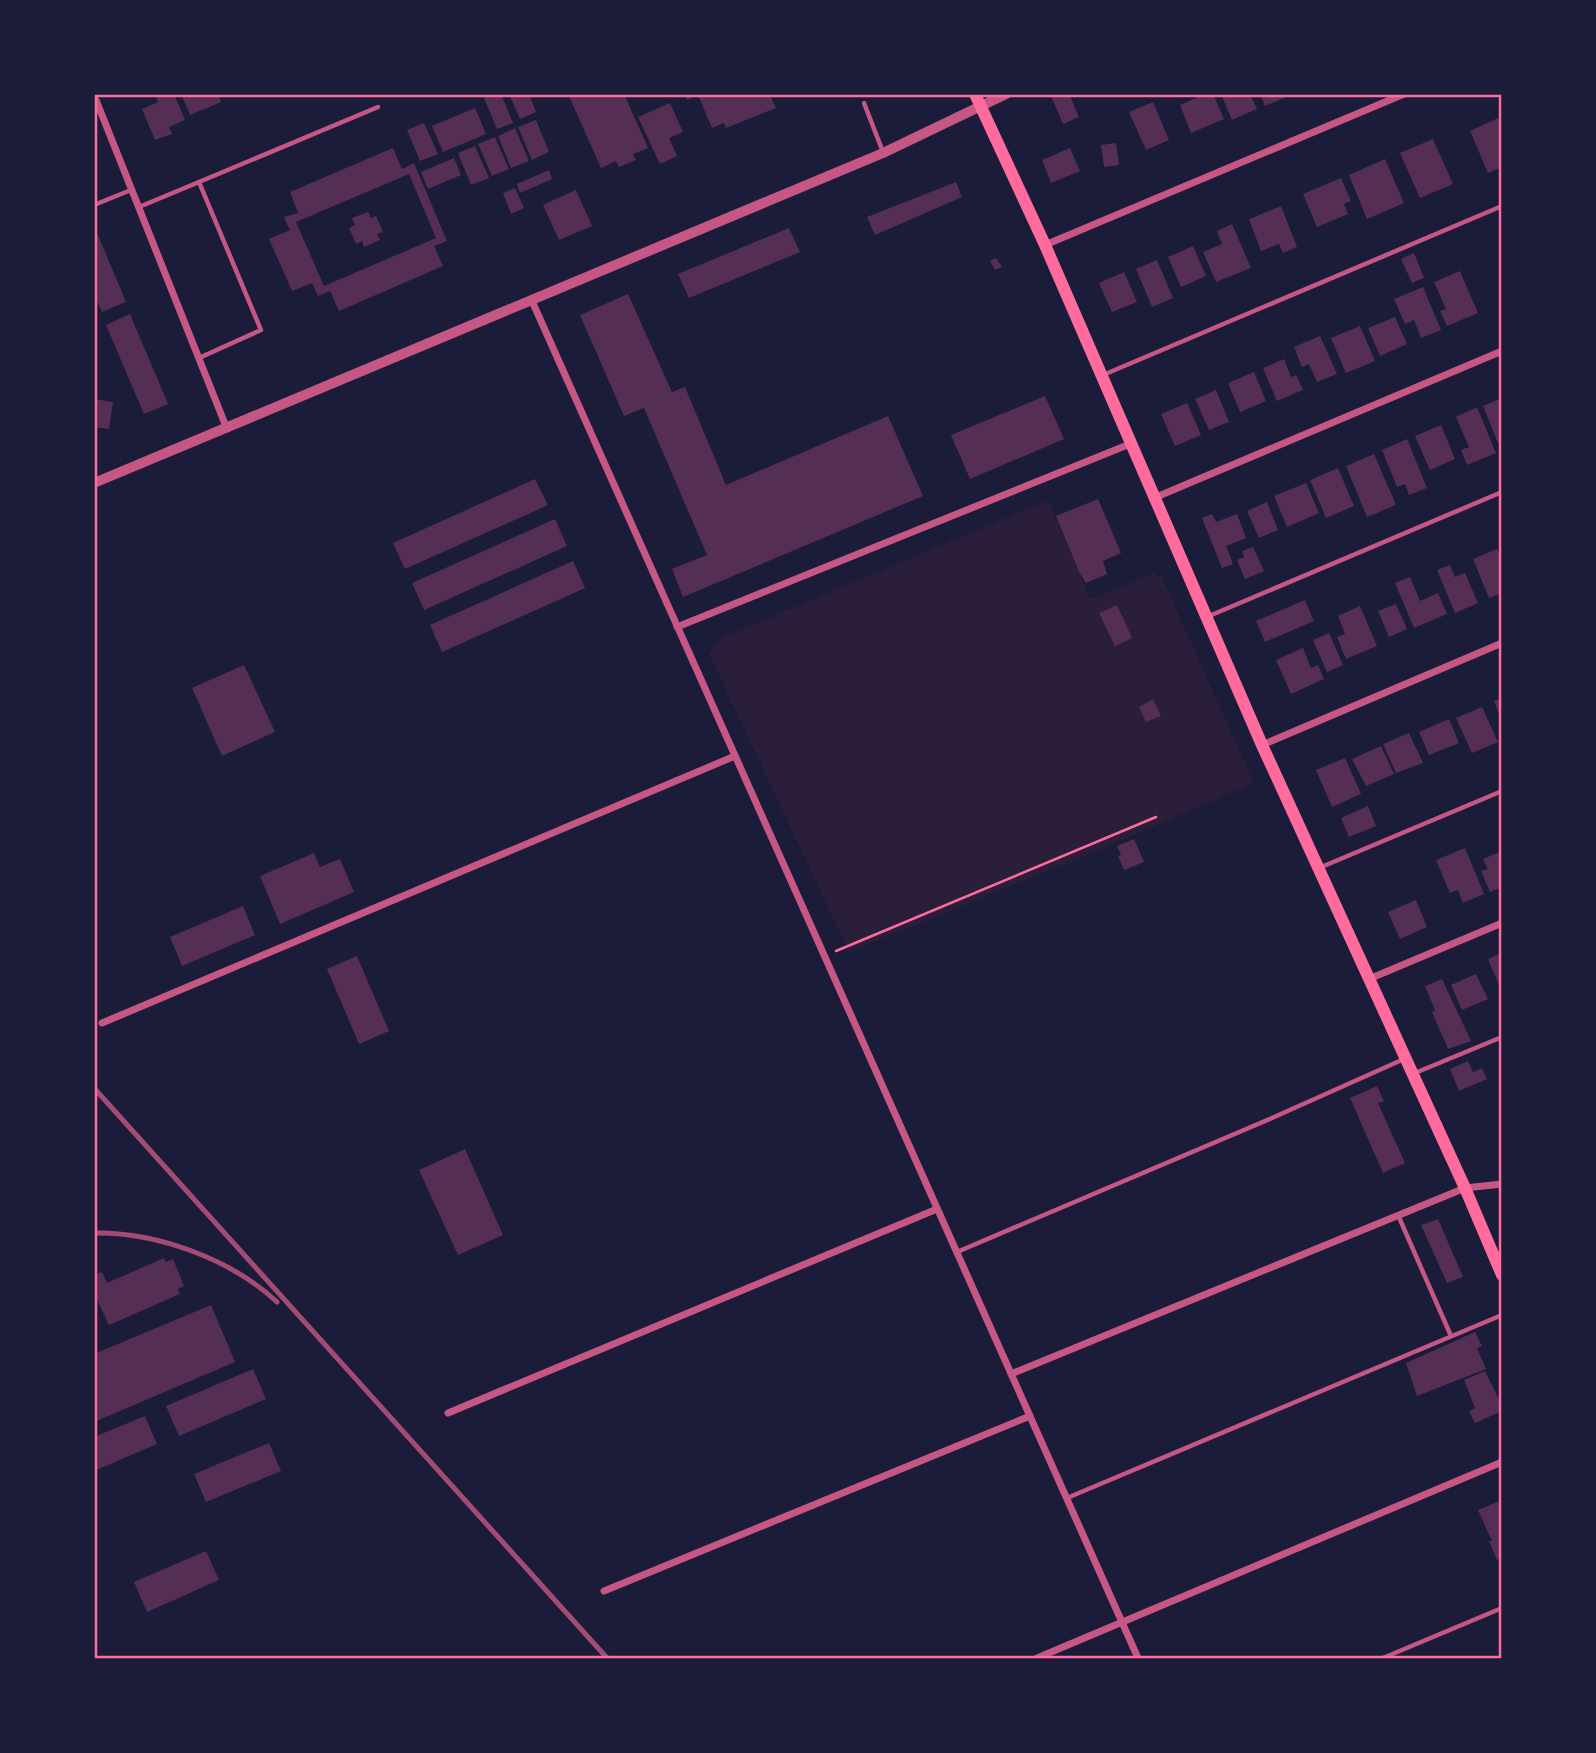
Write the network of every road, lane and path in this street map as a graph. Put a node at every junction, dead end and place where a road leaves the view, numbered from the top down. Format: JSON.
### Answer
{"nodes":[{"id":1,"x":1006,"y":94,"type":"edge"},
{"id":2,"x":1404,"y":94,"type":"edge"},
{"id":3,"x":94,"y":95,"type":"edge"},
{"id":4,"x":978,"y":100,"type":"edge"},
{"id":5,"x":864,"y":103,"type":"dead end"},
{"id":6,"x":378,"y":107,"type":"dead end"},
{"id":7,"x":883,"y":153,"type":"junction"},
{"id":8,"x":199,"y":182,"type":"junction"},
{"id":9,"x":132,"y":190,"type":"junction"},
{"id":10,"x":94,"y":205,"type":"edge"},
{"id":11,"x":1502,"y":206,"type":"edge"},
{"id":12,"x":139,"y":207,"type":"junction"},
{"id":13,"x":1045,"y":245,"type":"junction"},
{"id":14,"x":532,"y":300,"type":"junction"},
{"id":15,"x":1502,"y":351,"type":"edge"},
{"id":16,"x":199,"y":358,"type":"junction"},
{"id":17,"x":1101,"y":376,"type":"junction"},
{"id":18,"x":227,"y":429,"type":"junction"},
{"id":19,"x":1130,"y":444,"type":"junction"},
{"id":20,"x":94,"y":483,"type":"edge"},
{"id":21,"x":1502,"y":492,"type":"edge"},
{"id":22,"x":1154,"y":498,"type":"junction"},
{"id":23,"x":1205,"y":617,"type":"junction"},
{"id":24,"x":677,"y":627,"type":"junction"},
{"id":25,"x":1502,"y":643,"type":"edge"},
{"id":26,"x":1262,"y":745,"type":"junction"},
{"id":27,"x":735,"y":756,"type":"junction"},
{"id":28,"x":1502,"y":791,"type":"edge"},
{"id":29,"x":1156,"y":817,"type":"dead end"},
{"id":30,"x":1319,"y":868,"type":"junction"},
{"id":31,"x":1502,"y":923,"type":"edge"},
{"id":32,"x":824,"y":956,"type":"junction"},
{"id":33,"x":1369,"y":979,"type":"junction"},
{"id":34,"x":102,"y":1023,"type":"dead end"},
{"id":35,"x":1502,"y":1037,"type":"edge"},
{"id":36,"x":1405,"y":1058,"type":"junction"},
{"id":37,"x":1413,"y":1074,"type":"junction"},
{"id":38,"x":1502,"y":1184,"type":"edge"},
{"id":39,"x":1465,"y":1188,"type":"junction"},
{"id":40,"x":937,"y":1209,"type":"junction"},
{"id":41,"x":1398,"y":1214,"type":"junction"},
{"id":42,"x":957,"y":1252,"type":"junction"},
{"id":43,"x":1502,"y":1275,"type":"edge"},
{"id":44,"x":1502,"y":1315,"type":"edge"},
{"id":45,"x":1451,"y":1336,"type":"junction"},
{"id":46,"x":1011,"y":1374,"type":"junction"},
{"id":47,"x":448,"y":1413,"type":"dead end"},
{"id":48,"x":1030,"y":1416,"type":"junction"},
{"id":49,"x":1502,"y":1462,"type":"edge"},
{"id":50,"x":1067,"y":1498,"type":"junction"},
{"id":51,"x":604,"y":1591,"type":"dead end"},
{"id":52,"x":1502,"y":1608,"type":"edge"},
{"id":53,"x":1122,"y":1622,"type":"junction"},
{"id":54,"x":1037,"y":1658,"type":"edge"},
{"id":55,"x":1138,"y":1658,"type":"edge"},
{"id":56,"x":1382,"y":1658,"type":"edge"}],
"edges":[{"from":1,"to":4,"type":"street"},
{"from":2,"to":13,"type":"street"},
{"from":3,"to":9,"type":"street"},
{"from":4,"to":7,"type":"street"},
{"from":4,"to":13,"type":"main road"},
{"from":5,"to":7,"type":"lane"},
{"from":6,"to":8,"type":"lane"},
{"from":7,"to":14,"type":"street"},
{"from":8,"to":12,"type":"lane"},
{"from":8,"to":16,"type":"lane"},
{"from":9,"to":10,"type":"lane"},
{"from":9,"to":12,"type":"street"},
{"from":11,"to":17,"type":"lane"},
{"from":12,"to":16,"type":"street"},
{"from":13,"to":17,"type":"main road"},
{"from":14,"to":18,"type":"street"},
{"from":14,"to":24,"type":"street"},
{"from":15,"to":22,"type":"street"},
{"from":16,"to":18,"type":"street"},
{"from":17,"to":19,"type":"main road"},
{"from":18,"to":20,"type":"street"},
{"from":19,"to":22,"type":"main road"},
{"from":19,"to":24,"type":"street"},
{"from":21,"to":23,"type":"lane"},
{"from":22,"to":23,"type":"main road"},
{"from":23,"to":26,"type":"main road"},
{"from":24,"to":27,"type":"street"},
{"from":25,"to":26,"type":"street"},
{"from":26,"to":30,"type":"main road"},
{"from":27,"to":32,"type":"street"},
{"from":27,"to":34,"type":"street"},
{"from":28,"to":30,"type":"lane"},
{"from":29,"to":32,"type":"path"},
{"from":30,"to":33,"type":"main road"},
{"from":31,"to":33,"type":"street"},
{"from":32,"to":40,"type":"street"},
{"from":33,"to":36,"type":"main road"},
{"from":35,"to":37,"type":"lane"},
{"from":36,"to":37,"type":"main road"},
{"from":36,"to":42,"type":"lane"},
{"from":37,"to":39,"type":"main road"},
{"from":38,"to":39,"type":"street"},
{"from":39,"to":41,"type":"street"},
{"from":39,"to":43,"type":"main road"},
{"from":40,"to":42,"type":"street"},
{"from":40,"to":47,"type":"street"},
{"from":41,"to":45,"type":"lane"},
{"from":41,"to":46,"type":"street"},
{"from":42,"to":46,"type":"street"},
{"from":44,"to":45,"type":"lane"},
{"from":45,"to":50,"type":"lane"},
{"from":46,"to":48,"type":"street"},
{"from":48,"to":50,"type":"street"},
{"from":48,"to":51,"type":"street"},
{"from":49,"to":53,"type":"street"},
{"from":50,"to":53,"type":"street"},
{"from":52,"to":56,"type":"lane"},
{"from":53,"to":54,"type":"street"},
{"from":53,"to":55,"type":"street"}]}
